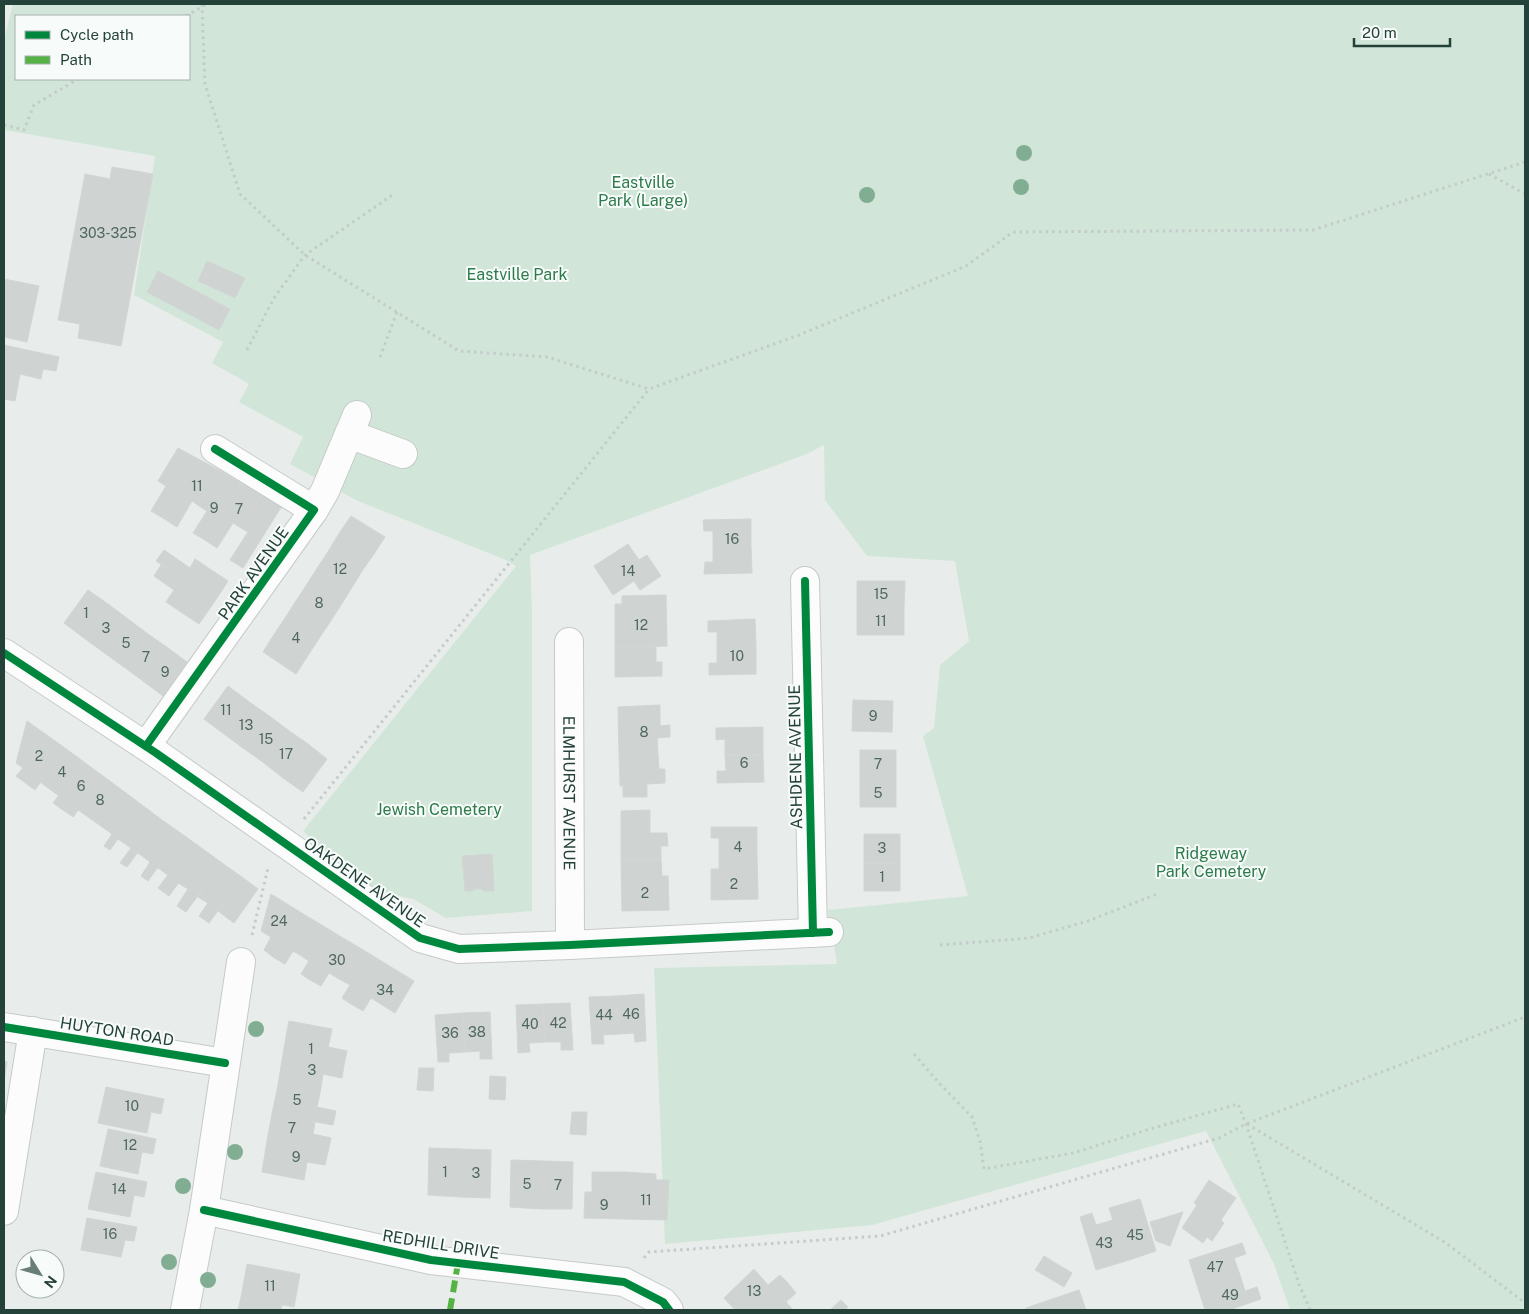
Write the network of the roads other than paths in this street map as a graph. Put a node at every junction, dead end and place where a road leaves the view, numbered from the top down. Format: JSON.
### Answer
{"nodes":[{"id":1,"x":215,"y":449,"type":"dead end"},
{"id":2,"x":403,"y":454,"type":"dead end"},
{"id":3,"x":314,"y":510,"type":"junction"},
{"id":4,"x":805,"y":581,"type":"dead end"},
{"id":5,"x":569,"y":642,"type":"dead end"},
{"id":6,"x":4,"y":653,"type":"edge"},
{"id":7,"x":146,"y":746,"type":"junction"},
{"id":8,"x":821,"y":932,"type":"joint"},
{"id":9,"x":570,"y":945,"type":"junction"},
{"id":10,"x":241,"y":962,"type":"dead end"},
{"id":11,"x":4,"y":1027,"type":"edge"},
{"id":12,"x":33,"y":1031,"type":"junction"},
{"id":13,"x":225,"y":1063,"type":"junction"},
{"id":14,"x":204,"y":1210,"type":"junction"},
{"id":15,"x":4,"y":1211,"type":"edge"},
{"id":16,"x":185,"y":1310,"type":"edge"},
{"id":17,"x":669,"y":1310,"type":"edge"}],
"edges":[{"from":1,"to":3,"type":"street"},
{"from":2,"to":3,"type":"street","name":"PARK AVENUE"},
{"from":3,"to":7,"type":"street","name":"PARK AVENUE"},
{"from":4,"to":8,"type":"street","name":"ASHDENE AVENUE"},
{"from":5,"to":9,"type":"street","name":"ELMHURST AVENUE"},
{"from":6,"to":7,"type":"street","name":"OAKDENE AVENUE"},
{"from":7,"to":9,"type":"street","name":"OAKDENE AVENUE"},
{"from":8,"to":9,"type":"street","name":"OAKDENE AVENUE"},
{"from":10,"to":13,"type":"street"},
{"from":11,"to":12,"type":"street","name":"HUYTON ROAD"},
{"from":12,"to":13,"type":"street","name":"HUYTON ROAD"},
{"from":12,"to":15,"type":"street"},
{"from":13,"to":14,"type":"street"},
{"from":14,"to":16,"type":"street"},
{"from":14,"to":17,"type":"street","name":"REDHILL DRIVE"}]}
